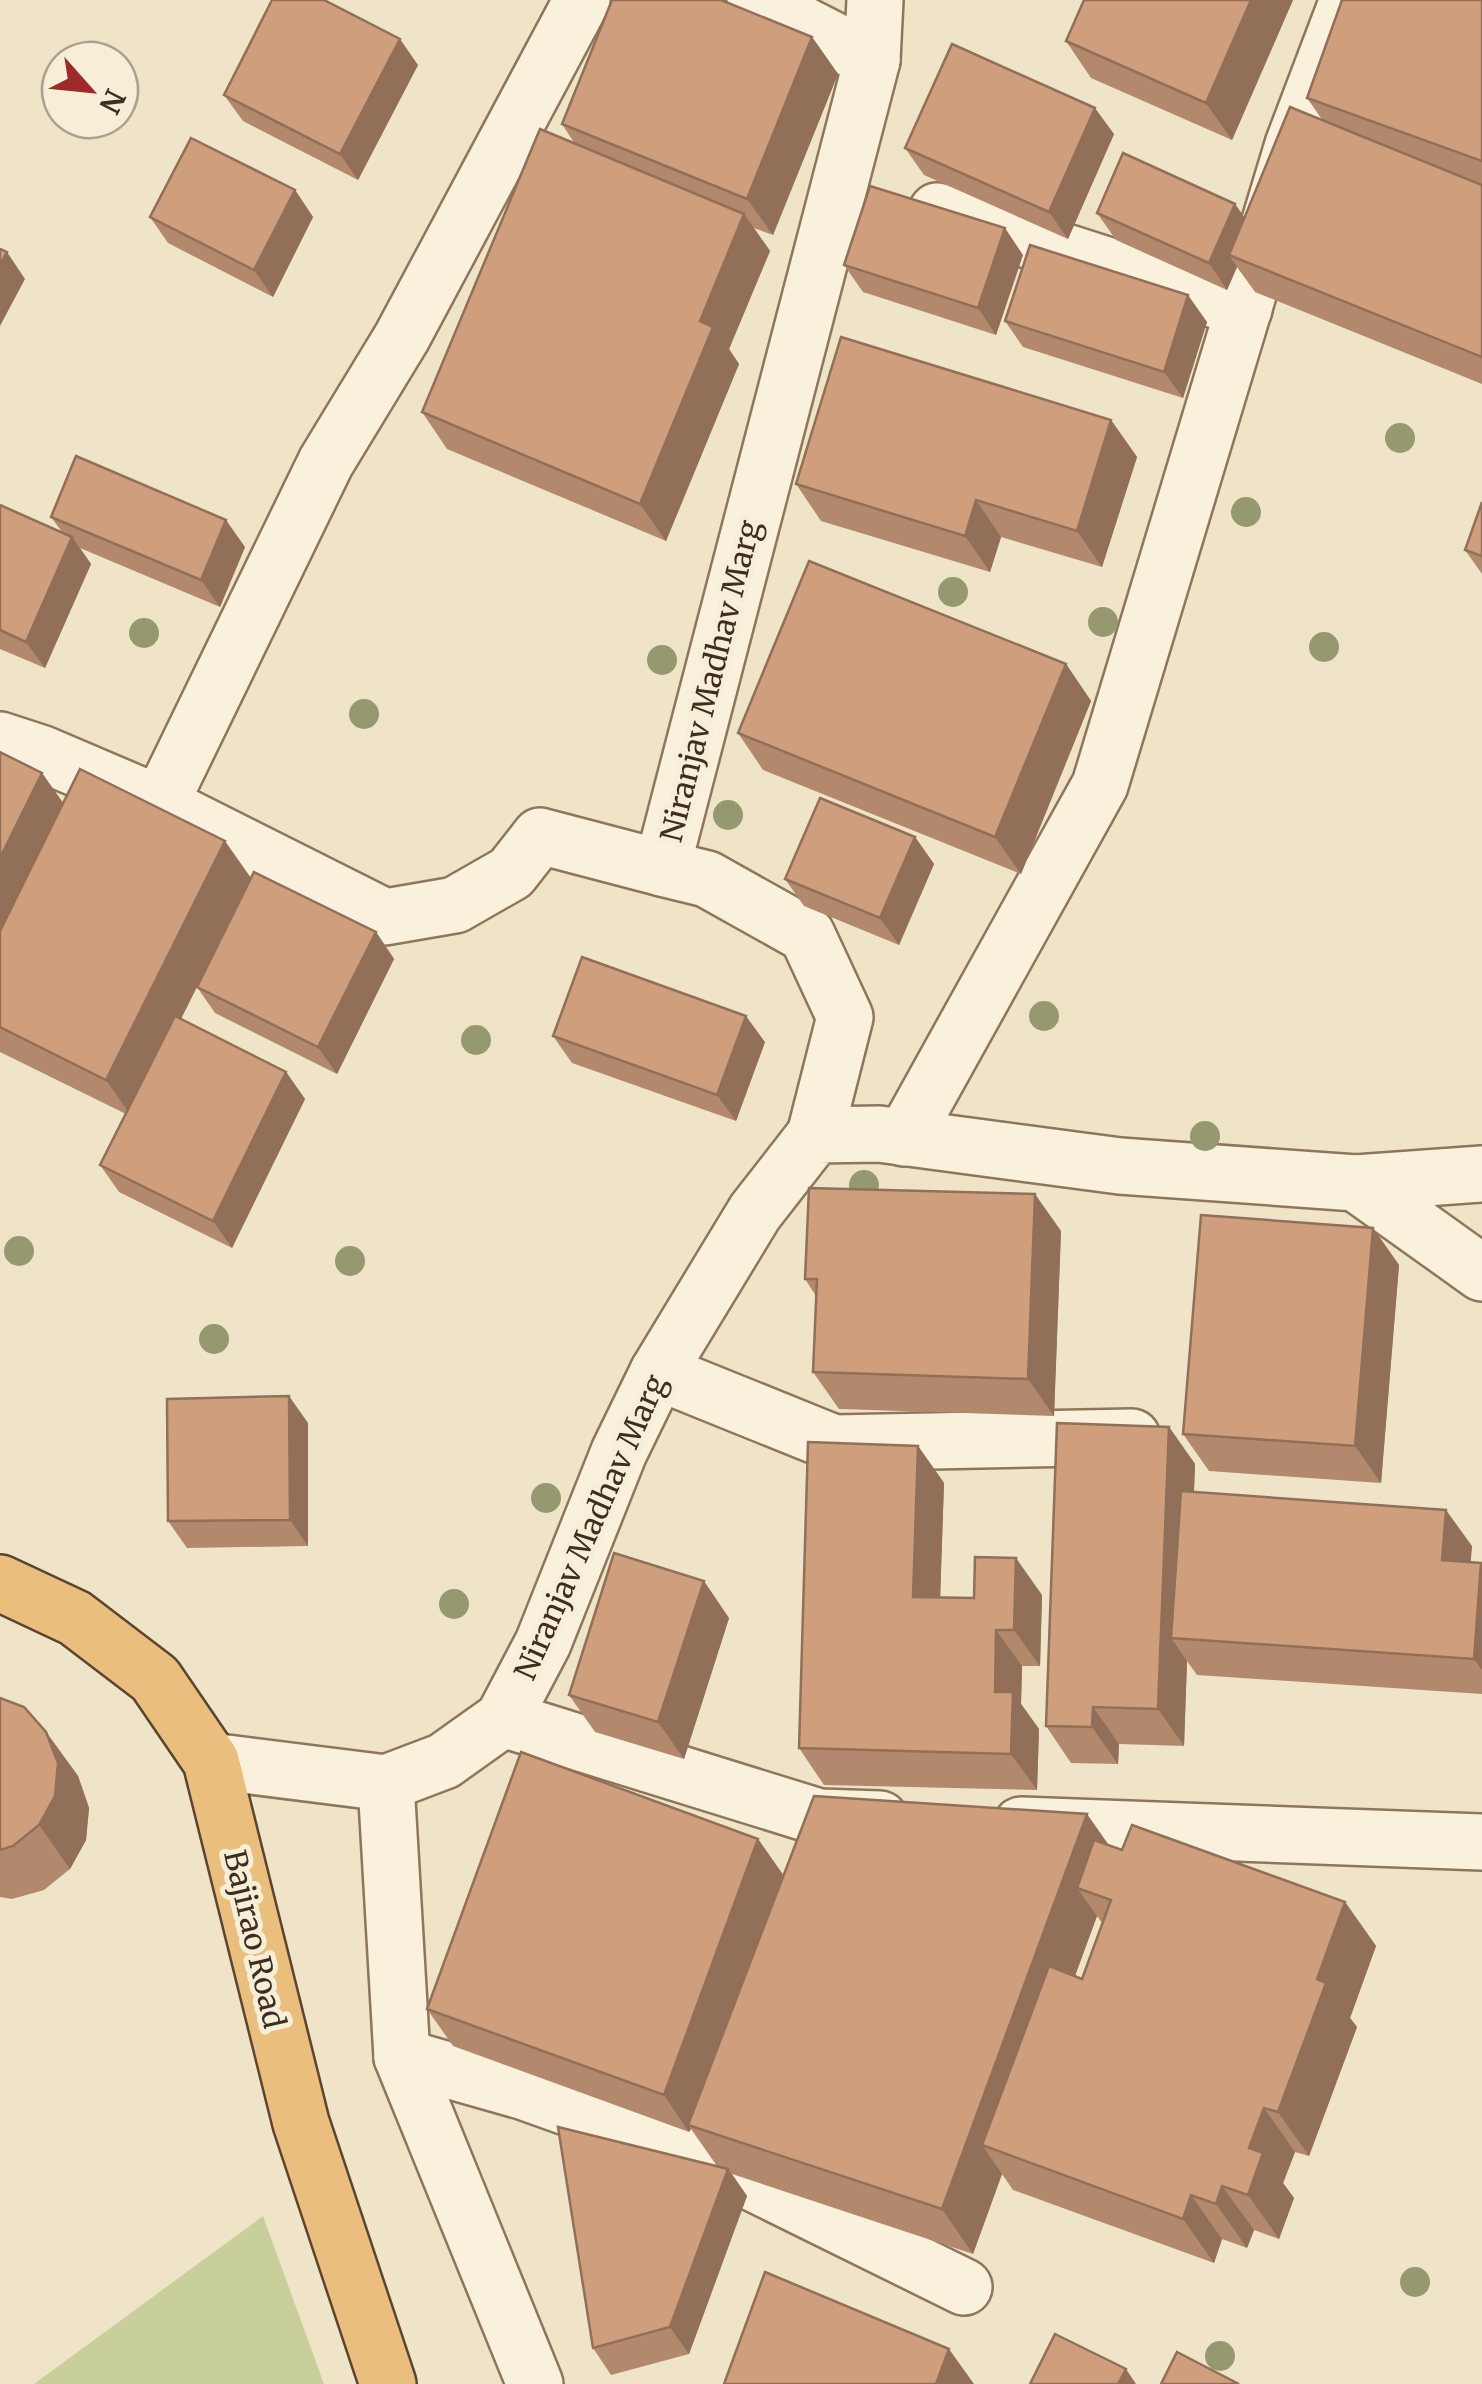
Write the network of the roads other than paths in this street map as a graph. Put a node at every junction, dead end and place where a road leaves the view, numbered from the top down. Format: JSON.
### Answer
{"nodes":[{"id":1,"x":582,"y":0,"type":"edge"},
{"id":2,"x":754,"y":0,"type":"edge"},
{"id":3,"x":875,"y":0,"type":"edge"},
{"id":4,"x":1348,"y":0,"type":"edge"},
{"id":5,"x":872,"y":60,"type":"junction"},
{"id":6,"x":840,"y":180,"type":"junction"},
{"id":7,"x":1244,"y":309,"type":"junction"},
{"id":8,"x":0,"y":740,"type":"edge"},
{"id":9,"x":160,"y":804,"type":"junction"},
{"id":10,"x":662,"y":868,"type":"junction"},
{"id":11,"x":815,"y":1135,"type":"junction"},
{"id":12,"x":904,"y":1138,"type":"junction"},
{"id":13,"x":1482,"y":1174,"type":"edge"},
{"id":14,"x":1356,"y":1183,"type":"junction"},
{"id":15,"x":1482,"y":1273,"type":"edge"},
{"id":16,"x":658,"y":1372,"type":"junction"},
{"id":17,"x":1135,"y":1437,"type":"edge"},
{"id":18,"x":0,"y":1583,"type":"edge"},
{"id":19,"x":503,"y":1720,"type":"junction"},
{"id":20,"x":212,"y":1761,"type":"junction"},
{"id":21,"x":386,"y":1783,"type":"junction"},
{"id":22,"x":1482,"y":1842,"type":"edge"},
{"id":23,"x":402,"y":2057,"type":"junction"},
{"id":24,"x":964,"y":2287,"type":"dead end"},
{"id":25,"x":388,"y":2384,"type":"edge"},
{"id":26,"x":535,"y":2384,"type":"edge"}],
"edges":[{"from":1,"to":9,"type":"street"},
{"from":2,"to":5,"type":"street"},
{"from":3,"to":5,"type":"street","name":"Niranjav Madhav Marg"},
{"from":4,"to":7,"type":"street"},
{"from":5,"to":6,"type":"street","name":"Niranjav Madhav Marg"},
{"from":6,"to":7,"type":"street"},
{"from":6,"to":10,"type":"street","name":"Niranjav Madhav Marg"},
{"from":7,"to":12,"type":"street"},
{"from":8,"to":9,"type":"street"},
{"from":9,"to":10,"type":"street"},
{"from":10,"to":11,"type":"street","name":"Niranjav Madhav Marg"},
{"from":11,"to":12,"type":"street"},
{"from":11,"to":16,"type":"street","name":"Niranjav Madhav Marg"},
{"from":12,"to":14,"type":"street"},
{"from":13,"to":14,"type":"street"},
{"from":14,"to":15,"type":"street"},
{"from":16,"to":17,"type":"street"},
{"from":16,"to":19,"type":"street","name":"Niranjav Madhav Marg"},
{"from":18,"to":20,"type":"highway","name":"Bajirao Road"},
{"from":19,"to":21,"type":"street","name":"Niranjav Madhav Marg"},
{"from":19,"to":22,"type":"street"},
{"from":20,"to":21,"type":"street","name":"Niranjav Madhav Marg"},
{"from":20,"to":25,"type":"highway","name":"Bajirao Road"},
{"from":21,"to":23,"type":"street"},
{"from":23,"to":24,"type":"street"},
{"from":23,"to":26,"type":"street"}]}
